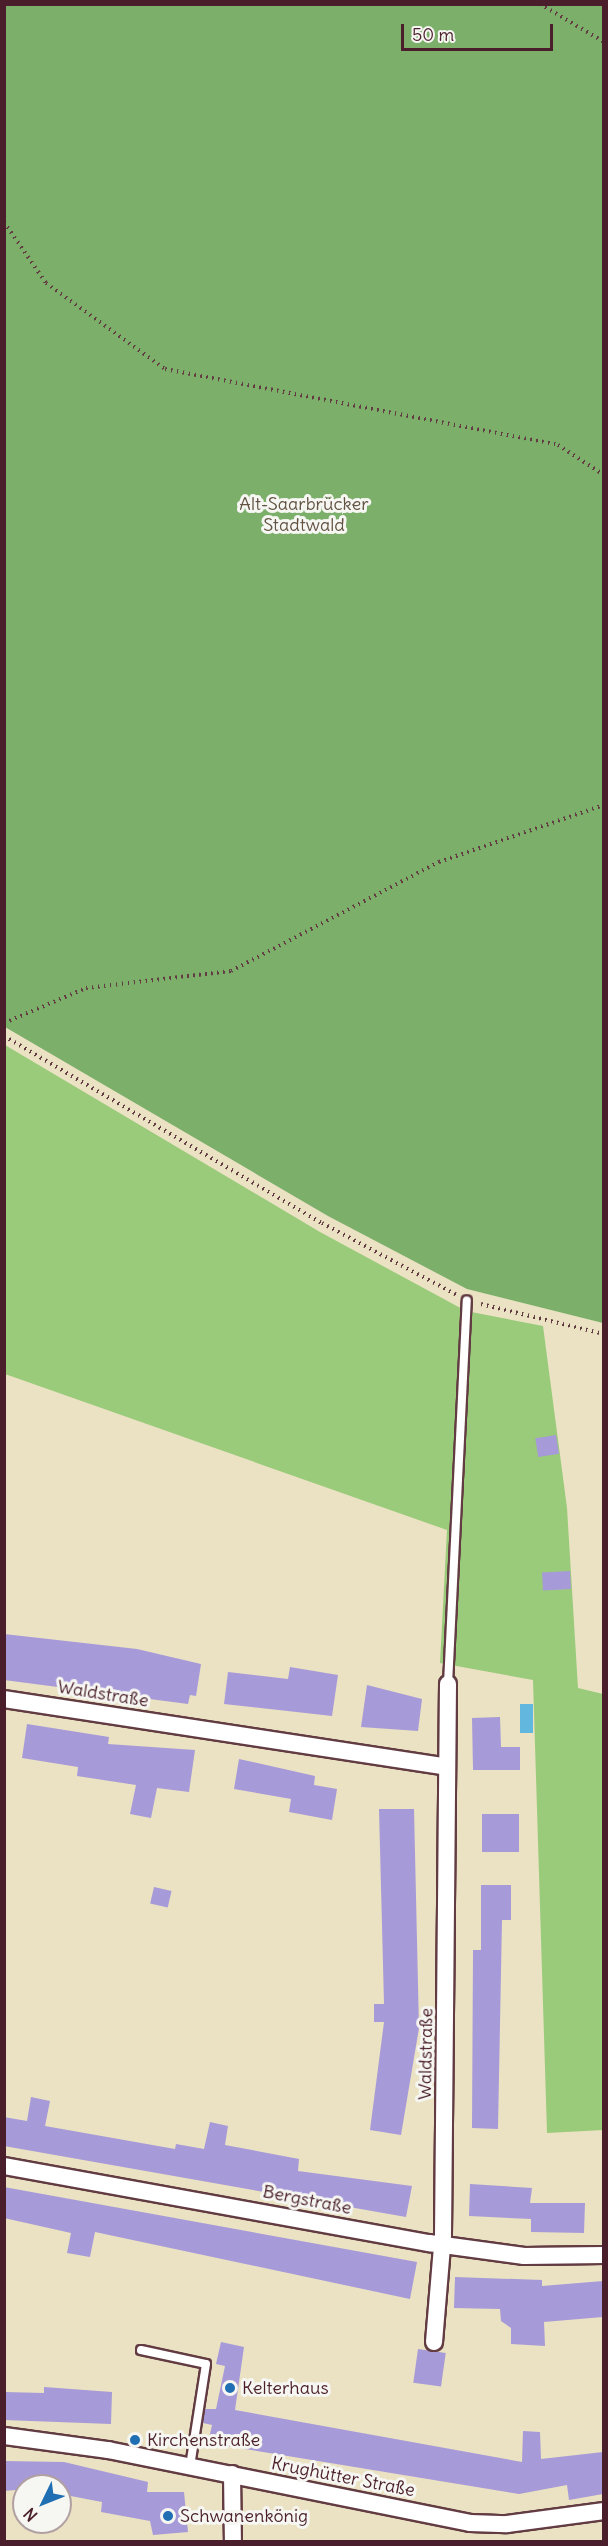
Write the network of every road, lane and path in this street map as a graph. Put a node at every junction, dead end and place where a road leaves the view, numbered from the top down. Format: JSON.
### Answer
{"nodes":[{"id":1,"x":540,"y":4,"type":"edge"},
{"id":2,"x":603,"y":42,"type":"edge"},
{"id":3,"x":4,"y":222,"type":"edge"},
{"id":4,"x":603,"y":475,"type":"edge"},
{"id":5,"x":603,"y":805,"type":"edge"},
{"id":6,"x":4,"y":1023,"type":"edge"},
{"id":7,"x":4,"y":1036,"type":"edge"},
{"id":8,"x":466,"y":1300,"type":"junction"},
{"id":9,"x":603,"y":1334,"type":"edge"},
{"id":10,"x":448,"y":1684,"type":"joint"},
{"id":11,"x":4,"y":1699,"type":"edge"},
{"id":12,"x":444,"y":1766,"type":"junction"},
{"id":13,"x":4,"y":2166,"type":"edge"},
{"id":14,"x":443,"y":2245,"type":"junction"},
{"id":15,"x":603,"y":2255,"type":"edge"},
{"id":16,"x":434,"y":2342,"type":"dead end"},
{"id":17,"x":141,"y":2350,"type":"dead end"},
{"id":18,"x":4,"y":2436,"type":"edge"},
{"id":19,"x":189,"y":2466,"type":"junction"},
{"id":20,"x":232,"y":2474,"type":"junction"},
{"id":21,"x":603,"y":2511,"type":"edge"},
{"id":22,"x":233,"y":2541,"type":"edge"}],
"edges":[{"from":1,"to":2,"type":"path"},
{"from":3,"to":4,"type":"path"},
{"from":5,"to":6,"type":"path"},
{"from":7,"to":8,"type":"path"},
{"from":8,"to":9,"type":"path"},
{"from":8,"to":10,"type":"lane"},
{"from":10,"to":12,"type":"street","name":"Waldstraße"},
{"from":11,"to":12,"type":"street","name":"Waldstraße"},
{"from":12,"to":14,"type":"street","name":"Waldstraße"},
{"from":13,"to":14,"type":"street","name":"Bergstraße"},
{"from":14,"to":15,"type":"street","name":"Bergstraße"},
{"from":14,"to":16,"type":"street","name":"Waldstraße"},
{"from":17,"to":19,"type":"lane"},
{"from":18,"to":19,"type":"street","name":"Krughütter Straße"},
{"from":19,"to":20,"type":"street","name":"Krughütter Straße"},
{"from":20,"to":21,"type":"street","name":"Krughütter Straße"},
{"from":20,"to":22,"type":"street"}]}
